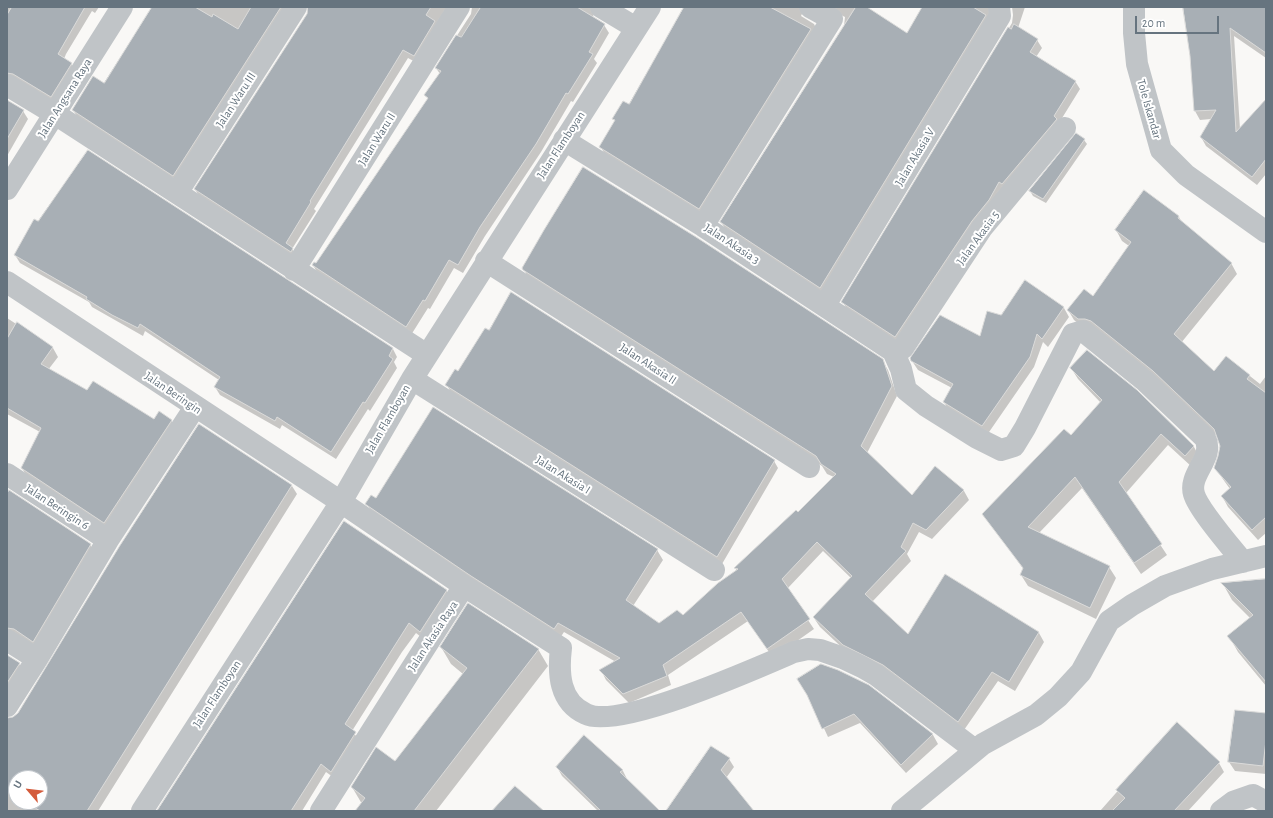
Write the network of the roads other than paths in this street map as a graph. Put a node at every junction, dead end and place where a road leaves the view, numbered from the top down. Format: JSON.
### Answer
{"nodes":[{"id":1,"x":122,"y":7,"type":"edge"},
{"id":2,"x":296,"y":7,"type":"edge"},
{"id":3,"x":459,"y":7,"type":"edge"},
{"id":4,"x":601,"y":7,"type":"edge"},
{"id":5,"x":650,"y":7,"type":"edge"},
{"id":6,"x":810,"y":7,"type":"edge"},
{"id":7,"x":999,"y":7,"type":"edge"},
{"id":8,"x":1134,"y":7,"type":"edge"},
{"id":9,"x":839,"y":13,"type":"edge"},
{"id":10,"x":636,"y":28,"type":"junction"},
{"id":11,"x":7,"y":85,"type":"edge"},
{"id":12,"x":55,"y":114,"type":"junction"},
{"id":13,"x":1065,"y":128,"type":"dead end"},
{"id":14,"x":564,"y":140,"type":"junction"},
{"id":15,"x":7,"y":189,"type":"edge"},
{"id":16,"x":177,"y":193,"type":"junction"},
{"id":17,"x":703,"y":226,"type":"junction"},
{"id":18,"x":1265,"y":230,"type":"edge"},
{"id":19,"x":486,"y":261,"type":"junction"},
{"id":20,"x":294,"y":270,"type":"junction"},
{"id":21,"x":7,"y":282,"type":"edge"},
{"id":22,"x":825,"y":305,"type":"junction"},
{"id":23,"x":895,"y":351,"type":"junction"},
{"id":24,"x":427,"y":355,"type":"junction"},
{"id":25,"x":412,"y":379,"type":"junction"},
{"id":26,"x":195,"y":407,"type":"junction"},
{"id":27,"x":809,"y":467,"type":"dead end"},
{"id":28,"x":7,"y":474,"type":"edge"},
{"id":29,"x":341,"y":502,"type":"junction"},
{"id":30,"x":108,"y":540,"type":"junction"},
{"id":31,"x":1266,"y":556,"type":"edge"},
{"id":32,"x":1243,"y":562,"type":"junction"},
{"id":33,"x":714,"y":570,"type":"dead end"},
{"id":34,"x":464,"y":586,"type":"junction"},
{"id":35,"x":7,"y":640,"type":"edge"},
{"id":36,"x":37,"y":659,"type":"junction"},
{"id":37,"x":7,"y":706,"type":"edge"},
{"id":38,"x":975,"y":750,"type":"junction"},
{"id":39,"x":1266,"y":802,"type":"edge"},
{"id":40,"x":1227,"y":806,"type":"edge"},
{"id":41,"x":142,"y":811,"type":"edge"},
{"id":42,"x":321,"y":811,"type":"edge"},
{"id":43,"x":902,"y":811,"type":"edge"}],
"edges":[{"from":1,"to":12,"type":"street","name":"Jalan Angsana Raya"},
{"from":2,"to":16,"type":"street","name":"Jalan Waru III"},
{"from":3,"to":20,"type":"street","name":"Jalan Waru II"},
{"from":4,"to":10,"type":"street"},
{"from":5,"to":10,"type":"street","name":"Jalan Flamboyan"},
{"from":6,"to":9,"type":"street"},
{"from":7,"to":22,"type":"street","name":"Jalan Akasia V"},
{"from":8,"to":18,"type":"street","name":"Tole Iskandar"},
{"from":9,"to":17,"type":"street"},
{"from":10,"to":14,"type":"street","name":"Jalan Flamboyan"},
{"from":11,"to":12,"type":"street"},
{"from":12,"to":15,"type":"street","name":"Jalan Angsana Raya"},
{"from":12,"to":16,"type":"street"},
{"from":13,"to":23,"type":"street","name":"Jalan Akasia 5"},
{"from":14,"to":17,"type":"street","name":"Jalan Akasia 3"},
{"from":14,"to":19,"type":"street","name":"Jalan Flamboyan"},
{"from":16,"to":20,"type":"street"},
{"from":17,"to":22,"type":"street","name":"Jalan Akasia 3"},
{"from":19,"to":24,"type":"street","name":"Jalan Flamboyan"},
{"from":19,"to":27,"type":"street","name":"Jalan Akasia II"},
{"from":20,"to":24,"type":"street"},
{"from":21,"to":26,"type":"street","name":"Jalan Beringin"},
{"from":22,"to":23,"type":"street","name":"Jalan Akasia 3"},
{"from":23,"to":32,"type":"street"},
{"from":24,"to":25,"type":"street","name":"Jalan Flamboyan"},
{"from":25,"to":29,"type":"street","name":"Jalan Flamboyan"},
{"from":25,"to":33,"type":"street","name":"Jalan Akasia I"},
{"from":26,"to":29,"type":"street","name":"Jalan Beringin"},
{"from":26,"to":30,"type":"street"},
{"from":28,"to":30,"type":"street","name":"Jalan Beringin 6"},
{"from":29,"to":34,"type":"street"},
{"from":29,"to":41,"type":"street","name":"Jalan Flamboyan"},
{"from":30,"to":36,"type":"street"},
{"from":31,"to":32,"type":"street"},
{"from":32,"to":38,"type":"street"},
{"from":34,"to":38,"type":"street"},
{"from":34,"to":42,"type":"street","name":"Jalan Akasia Raya"},
{"from":35,"to":36,"type":"street"},
{"from":36,"to":37,"type":"street"},
{"from":38,"to":43,"type":"street"},
{"from":39,"to":40,"type":"street"}]}
